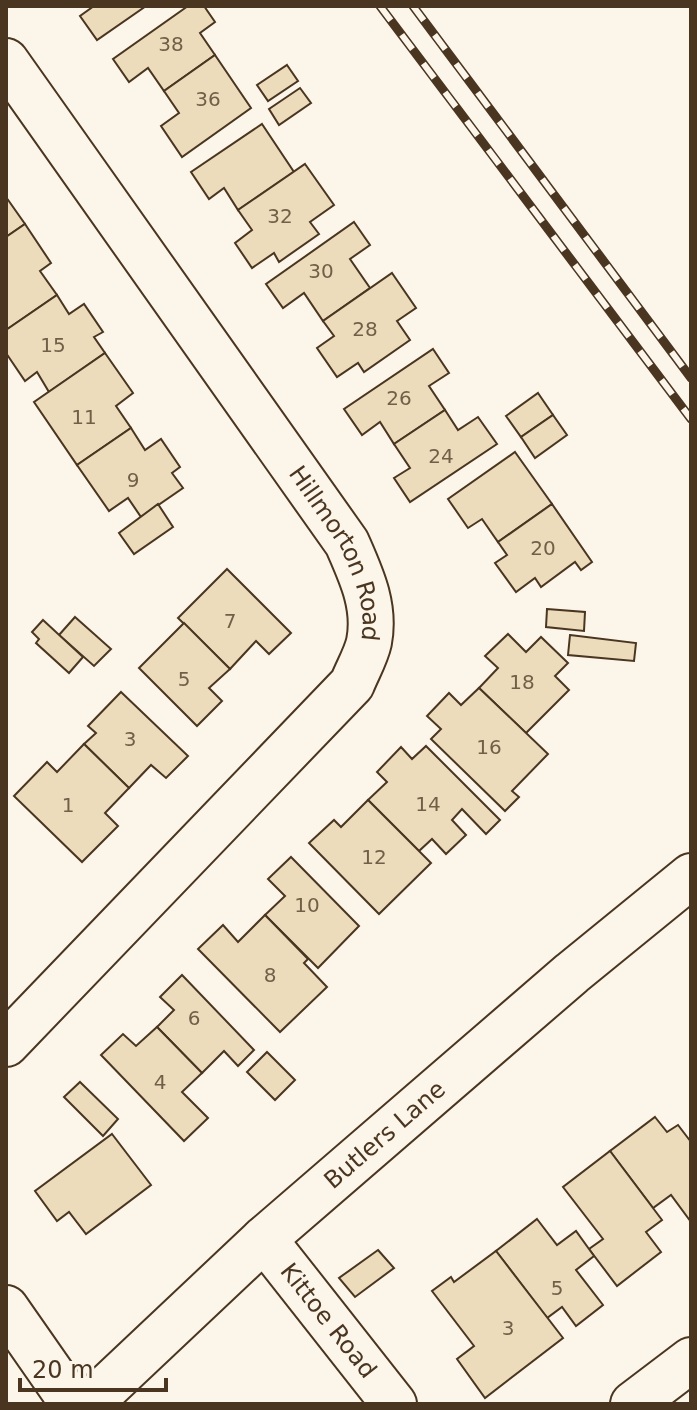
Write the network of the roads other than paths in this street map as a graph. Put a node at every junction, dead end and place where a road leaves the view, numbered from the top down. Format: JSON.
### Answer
{"nodes":[{"id":1,"x":6,"y":61,"type":"edge"},
{"id":2,"x":691,"y":876,"type":"edge"},
{"id":3,"x":6,"y":1044,"type":"edge"},
{"id":4,"x":264,"y":1239,"type":"junction"},
{"id":5,"x":6,"y":1308,"type":"edge"},
{"id":6,"x":691,"y":1360,"type":"edge"},
{"id":7,"x":73,"y":1404,"type":"edge"},
{"id":8,"x":89,"y":1404,"type":"edge"},
{"id":9,"x":394,"y":1404,"type":"edge"},
{"id":10,"x":633,"y":1404,"type":"edge"}],
"edges":[{"from":1,"to":3,"type":"street","name":"Hillmorton Road"},
{"from":2,"to":4,"type":"street","name":"Butlers Lane"},
{"from":4,"to":8,"type":"street","name":"Butlers Lane"},
{"from":4,"to":9,"type":"street","name":"Kittoe Road"},
{"from":5,"to":7,"type":"street"},
{"from":6,"to":10,"type":"street"}]}
